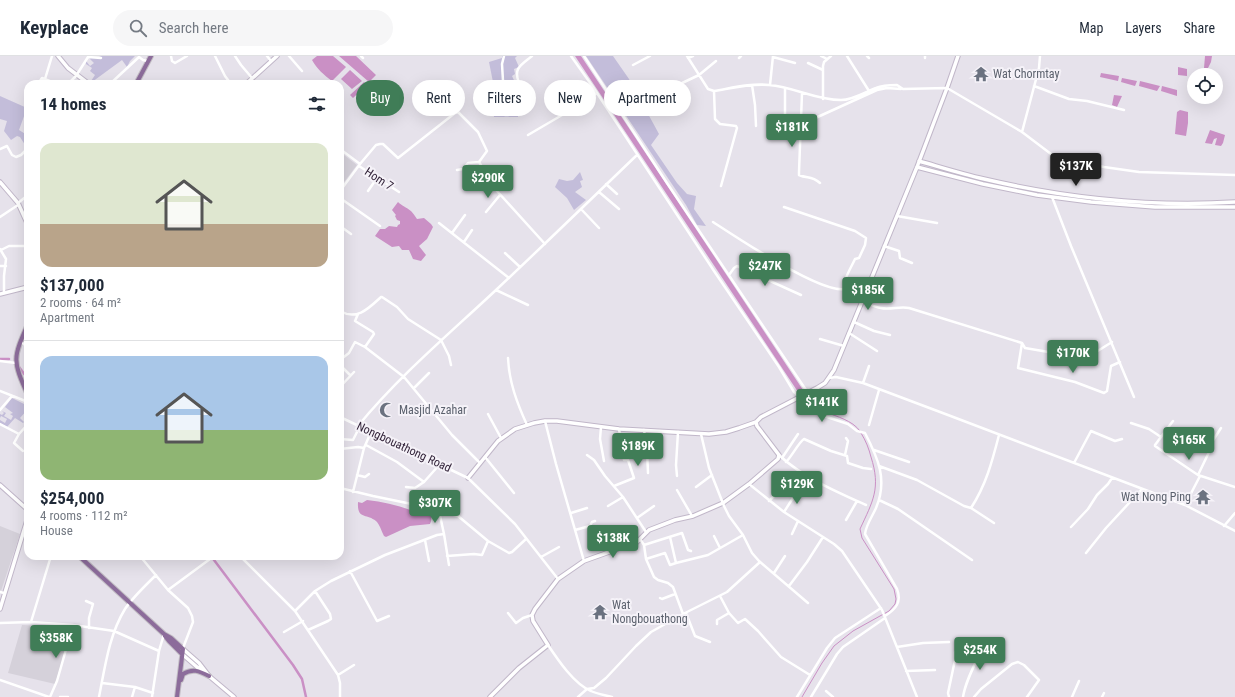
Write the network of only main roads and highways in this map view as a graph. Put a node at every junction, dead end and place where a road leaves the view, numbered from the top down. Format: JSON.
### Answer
{"nodes":[{"id":1,"x":151,"y":56,"type":"edge"},
{"id":2,"x":138,"y":80,"type":"edge"},
{"id":3,"x":24,"y":333,"type":"edge"},
{"id":4,"x":24,"y":386,"type":"edge"},
{"id":5,"x":82,"y":560,"type":"edge"},
{"id":6,"x":164,"y":634,"type":"junction"},
{"id":7,"x":182,"y":654,"type":"junction"},
{"id":8,"x":207,"y":674,"type":"road end"},
{"id":9,"x":178,"y":690,"type":"junction"},
{"id":10,"x":177,"y":697,"type":"edge"}],
"edges":[{"from":1,"to":2,"type":"main road"},
{"from":3,"to":4,"type":"main road"},
{"from":5,"to":6,"type":"main road"},
{"from":6,"to":7,"type":"main road"},
{"from":6,"to":7,"type":"main road"},
{"from":7,"to":9,"type":"main road"},
{"from":8,"to":9,"type":"main road"},
{"from":9,"to":10,"type":"main road"}]}
